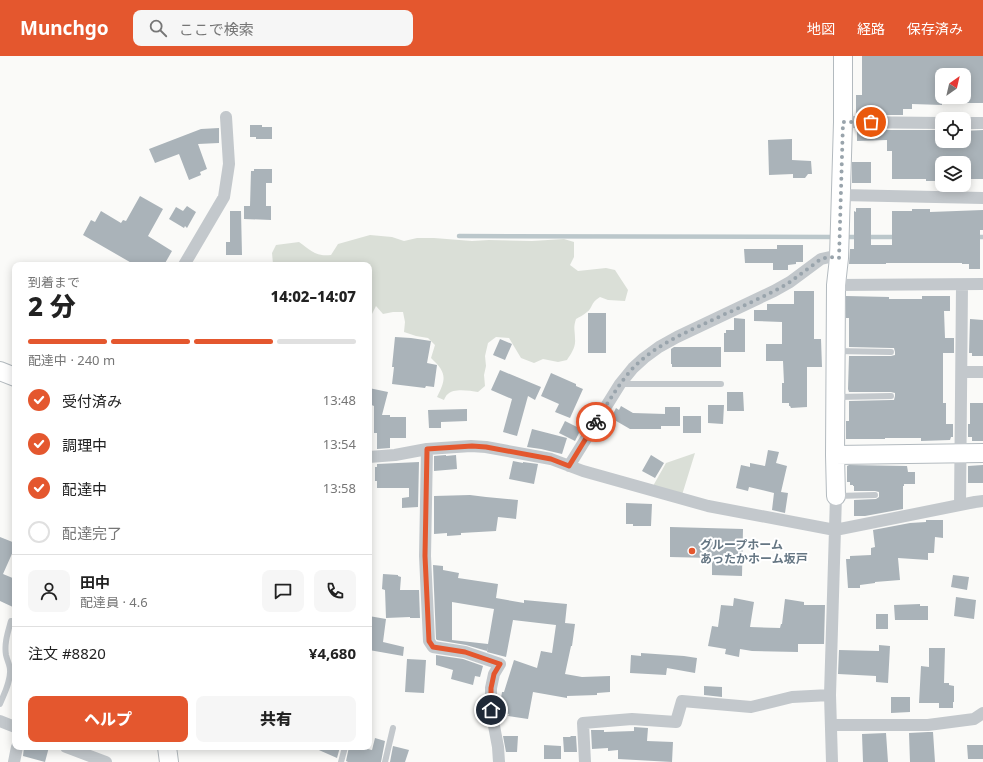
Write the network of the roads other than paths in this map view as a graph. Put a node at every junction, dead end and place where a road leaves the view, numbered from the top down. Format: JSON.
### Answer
{"nodes":[{"id":1,"x":843,"y":56,"type":"edge"},
{"id":2,"x":226,"y":117,"type":"dead end"},
{"id":3,"x":843,"y":122,"type":"junction"},
{"id":4,"x":935,"y":122,"type":"edge"},
{"id":5,"x":971,"y":122,"type":"edge"},
{"id":6,"x":983,"y":123,"type":"edge"},
{"id":7,"x":841,"y":195,"type":"junction"},
{"id":8,"x":983,"y":198,"type":"edge"},
{"id":9,"x":839,"y":258,"type":"junction"},
{"id":10,"x":186,"y":262,"type":"edge"},
{"id":11,"x":983,"y":284,"type":"edge"},
{"id":12,"x":836,"y":285,"type":"junction"},
{"id":13,"x":962,"y":285,"type":"junction"},
{"id":14,"x":836,"y":351,"type":"junction"},
{"id":15,"x":891,"y":352,"type":"dead end"},
{"id":16,"x":0,"y":371,"type":"edge"},
{"id":17,"x":962,"y":372,"type":"junction"},
{"id":18,"x":983,"y":372,"type":"edge"},
{"id":19,"x":12,"y":376,"type":"edge"},
{"id":20,"x":620,"y":384,"type":"junction"},
{"id":21,"x":721,"y":384,"type":"dead end"},
{"id":22,"x":891,"y":396,"type":"dead end"},
{"id":23,"x":836,"y":397,"type":"junction"},
{"id":24,"x":427,"y":449,"type":"junction"},
{"id":25,"x":983,"y":453,"type":"edge"},
{"id":26,"x":960,"y":454,"type":"junction"},
{"id":27,"x":835,"y":455,"type":"junction"},
{"id":28,"x":372,"y":457,"type":"edge"},
{"id":29,"x":569,"y":466,"type":"junction"},
{"id":30,"x":875,"y":495,"type":"dead end"},
{"id":31,"x":836,"y":496,"type":"junction"},
{"id":32,"x":983,"y":502,"type":"edge"},
{"id":33,"x":960,"y":505,"type":"junction"},
{"id":34,"x":835,"y":530,"type":"junction"},
{"id":35,"x":11,"y":621,"type":"dead end"},
{"id":36,"x":830,"y":695,"type":"junction"},
{"id":37,"x":0,"y":704,"type":"edge"},
{"id":38,"x":983,"y":714,"type":"edge"},
{"id":39,"x":0,"y":721,"type":"edge"},
{"id":40,"x":832,"y":725,"type":"junction"},
{"id":41,"x":12,"y":726,"type":"edge"},
{"id":42,"x":393,"y":728,"type":"dead end"},
{"id":43,"x":16,"y":750,"type":"edge"},
{"id":44,"x":74,"y":750,"type":"edge"},
{"id":45,"x":168,"y":750,"type":"edge"},
{"id":46,"x":344,"y":750,"type":"edge"},
{"id":47,"x":14,"y":762,"type":"edge"},
{"id":48,"x":106,"y":762,"type":"edge"},
{"id":49,"x":168,"y":762,"type":"edge"},
{"id":50,"x":341,"y":762,"type":"edge"},
{"id":51,"x":385,"y":762,"type":"edge"},
{"id":52,"x":498,"y":762,"type":"edge"},
{"id":53,"x":585,"y":762,"type":"edge"},
{"id":54,"x":832,"y":762,"type":"edge"}],
"edges":[{"from":1,"to":3,"type":"street"},
{"from":2,"to":10,"type":"street"},
{"from":3,"to":4,"type":"street"},
{"from":3,"to":7,"type":"street"},
{"from":5,"to":6,"type":"street"},
{"from":7,"to":8,"type":"street"},
{"from":7,"to":9,"type":"street"},
{"from":9,"to":12,"type":"street"},
{"from":9,"to":20,"type":"street"},
{"from":11,"to":13,"type":"street"},
{"from":12,"to":13,"type":"street"},
{"from":12,"to":14,"type":"street"},
{"from":13,"to":17,"type":"street"},
{"from":14,"to":15,"type":"lane"},
{"from":14,"to":23,"type":"street"},
{"from":16,"to":19,"type":"street"},
{"from":17,"to":18,"type":"street"},
{"from":17,"to":26,"type":"street"},
{"from":20,"to":21,"type":"lane"},
{"from":20,"to":29,"type":"street"},
{"from":22,"to":23,"type":"lane"},
{"from":23,"to":27,"type":"street"},
{"from":24,"to":28,"type":"street"},
{"from":24,"to":29,"type":"street"},
{"from":24,"to":52,"type":"street"},
{"from":25,"to":26,"type":"street"},
{"from":26,"to":27,"type":"street"},
{"from":26,"to":33,"type":"street"},
{"from":27,"to":31,"type":"street"},
{"from":29,"to":34,"type":"street"},
{"from":30,"to":31,"type":"lane"},
{"from":31,"to":34,"type":"street"},
{"from":32,"to":33,"type":"street"},
{"from":33,"to":34,"type":"street"},
{"from":34,"to":36,"type":"street"},
{"from":35,"to":37,"type":"lane"},
{"from":36,"to":40,"type":"street"},
{"from":36,"to":53,"type":"street"},
{"from":38,"to":40,"type":"street"},
{"from":39,"to":41,"type":"street"},
{"from":40,"to":54,"type":"street"},
{"from":42,"to":51,"type":"lane"},
{"from":43,"to":47,"type":"street"},
{"from":44,"to":48,"type":"street"},
{"from":45,"to":49,"type":"street"},
{"from":46,"to":50,"type":"lane"}]}
